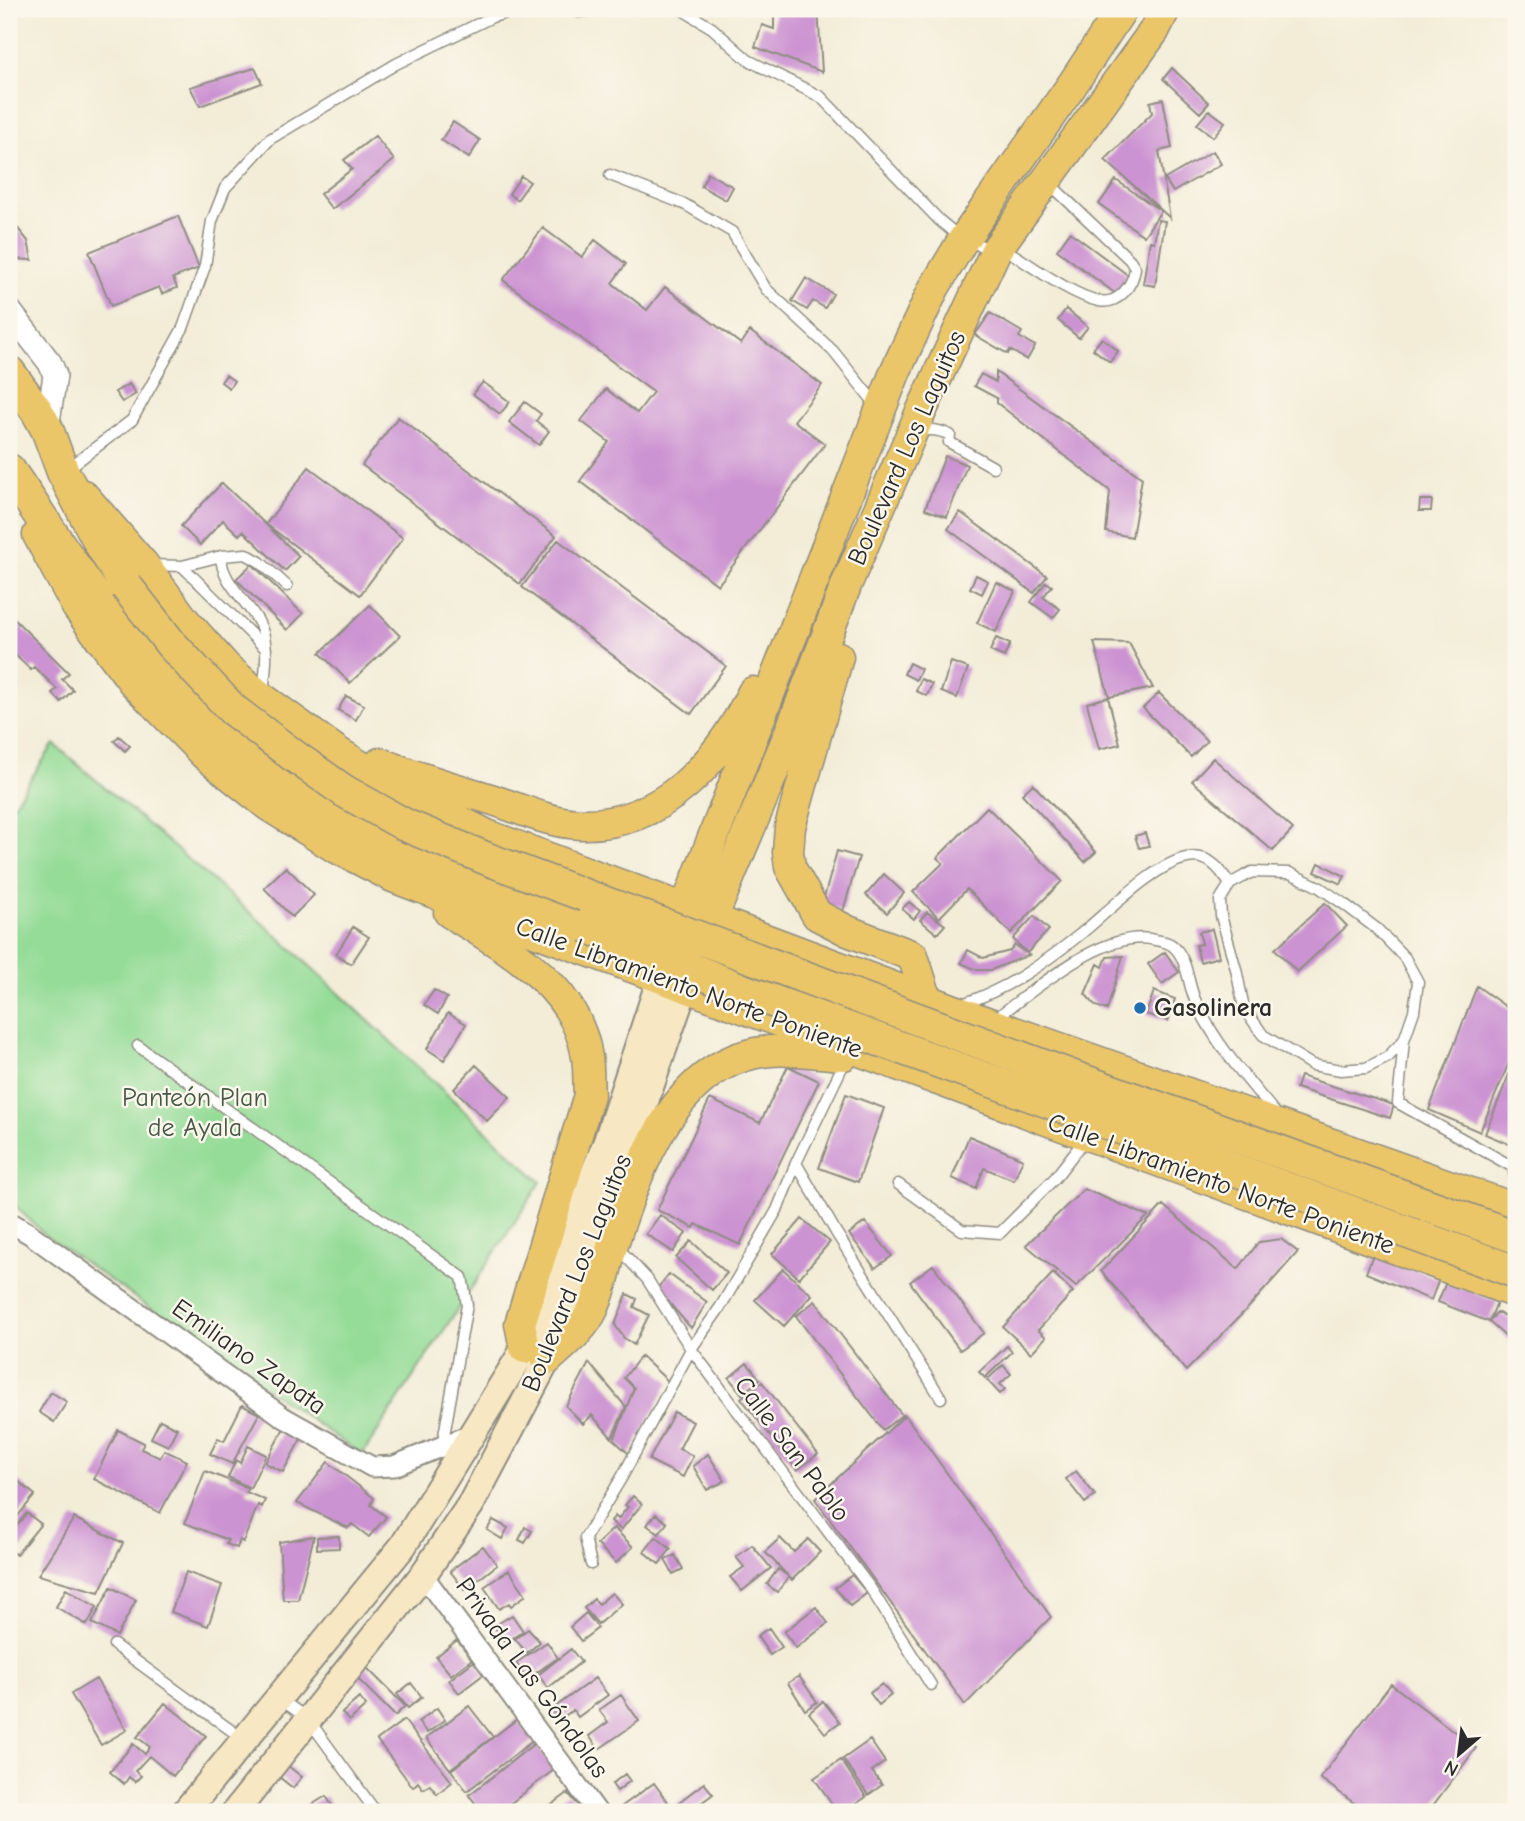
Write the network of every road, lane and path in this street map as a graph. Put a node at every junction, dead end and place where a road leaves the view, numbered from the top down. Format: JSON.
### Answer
{"nodes":[{"id":1,"x":522,"y":9,"type":"edge"},
{"id":2,"x":564,"y":9,"type":"edge"},
{"id":3,"x":619,"y":9,"type":"edge"},
{"id":4,"x":681,"y":9,"type":"edge"},
{"id":5,"x":1122,"y":9,"type":"edge"},
{"id":6,"x":1165,"y":9,"type":"edge"},
{"id":7,"x":610,"y":175,"type":"dead end"},
{"id":8,"x":1046,"y":180,"type":"junction"},
{"id":9,"x":963,"y":240,"type":"junction"},
{"id":10,"x":998,"y":248,"type":"junction"},
{"id":11,"x":9,"y":310,"type":"edge"},
{"id":12,"x":9,"y":372,"type":"edge"},
{"id":13,"x":880,"y":410,"type":"junction"},
{"id":14,"x":47,"y":429,"type":"junction"},
{"id":15,"x":912,"y":434,"type":"junction"},
{"id":16,"x":993,"y":467,"type":"dead end"},
{"id":17,"x":9,"y":470,"type":"edge"},
{"id":18,"x":63,"y":472,"type":"junction"},
{"id":19,"x":9,"y":480,"type":"edge"},
{"id":20,"x":221,"y":556,"type":"junction"},
{"id":21,"x":182,"y":566,"type":"junction"},
{"id":22,"x":818,"y":568,"type":"junction"},
{"id":23,"x":122,"y":583,"type":"junction"},
{"id":24,"x":847,"y":583,"type":"junction"},
{"id":25,"x":287,"y":586,"type":"dead end"},
{"id":26,"x":266,"y":649,"type":"junction"},
{"id":27,"x":262,"y":698,"type":"junction"},
{"id":28,"x":336,"y":751,"type":"junction"},
{"id":29,"x":393,"y":877,"type":"junction"},
{"id":30,"x":1230,"y":884,"type":"junction"},
{"id":31,"x":698,"y":915,"type":"junction"},
{"id":32,"x":673,"y":982,"type":"junction"},
{"id":33,"x":939,"y":1004,"type":"junction"},
{"id":34,"x":989,"y":1023,"type":"junction"},
{"id":35,"x":1404,"y":1040,"type":"junction"},
{"id":36,"x":138,"y":1046,"type":"dead end"},
{"id":37,"x":848,"y":1056,"type":"junction"},
{"id":38,"x":882,"y":1058,"type":"junction"},
{"id":39,"x":1290,"y":1130,"type":"junction"},
{"id":40,"x":1088,"y":1135,"type":"junction"},
{"id":41,"x":796,"y":1163,"type":"junction"},
{"id":42,"x":898,"y":1184,"type":"dead end"},
{"id":43,"x":1516,"y":1185,"type":"edge"},
{"id":44,"x":1516,"y":1209,"type":"edge"},
{"id":45,"x":10,"y":1224,"type":"edge"},
{"id":46,"x":1516,"y":1237,"type":"edge"},
{"id":47,"x":614,"y":1244,"type":"junction"},
{"id":48,"x":1516,"y":1272,"type":"edge"},
{"id":49,"x":1516,"y":1293,"type":"edge"},
{"id":50,"x":691,"y":1349,"type":"junction"},
{"id":51,"x":536,"y":1354,"type":"junction"},
{"id":52,"x":941,"y":1398,"type":"dead end"},
{"id":53,"x":472,"y":1434,"type":"junction"},
{"id":54,"x":442,"y":1447,"type":"junction"},
{"id":55,"x":591,"y":1564,"type":"dead end"},
{"id":56,"x":424,"y":1575,"type":"junction"},
{"id":57,"x":114,"y":1645,"type":"dead end"},
{"id":58,"x":931,"y":1685,"type":"dead end"},
{"id":59,"x":278,"y":1698,"type":"junction"},
{"id":60,"x":308,"y":1719,"type":"junction"},
{"id":61,"x":244,"y":1739,"type":"junction"},
{"id":62,"x":185,"y":1812,"type":"edge"},
{"id":63,"x":235,"y":1812,"type":"edge"},
{"id":64,"x":376,"y":1812,"type":"edge"},
{"id":65,"x":597,"y":1812,"type":"edge"}],
"edges":[{"from":1,"to":18,"type":"lane"},
{"from":2,"to":3,"type":"lane"},
{"from":4,"to":9,"type":"lane"},
{"from":5,"to":9,"type":"main road","name":"Boulevard Los Laguitos"},
{"from":6,"to":8,"type":"main road","name":"Boulevard Los Laguitos"},
{"from":7,"to":13,"type":"lane"},
{"from":8,"to":10,"type":"main road","name":"Boulevard Los Laguitos"},
{"from":8,"to":10,"type":"lane"},
{"from":9,"to":10,"type":"lane"},
{"from":9,"to":13,"type":"main road","name":"Boulevard Los Laguitos"},
{"from":10,"to":15,"type":"main road","name":"Boulevard Los Laguitos"},
{"from":11,"to":14,"type":"street"},
{"from":12,"to":14,"type":"highway","name":"Calle Libramiento Norte Poniente"},
{"from":13,"to":22,"type":"main road","name":"Boulevard Los Laguitos"},
{"from":14,"to":18,"type":"highway","name":"Calle Libramiento Norte Poniente"},
{"from":15,"to":16,"type":"lane"},
{"from":15,"to":24,"type":"main road","name":"Boulevard Los Laguitos"},
{"from":17,"to":23,"type":"highway","name":"Calle Libramiento Norte Poniente"},
{"from":18,"to":23,"type":"highway","name":"Calle Libramiento Norte Poniente"},
{"from":19,"to":29,"type":"main road","name":"Calle Libramiento Norte Poniente"},
{"from":20,"to":21,"type":"lane"},
{"from":20,"to":25,"type":"lane"},
{"from":20,"to":26,"type":"lane"},
{"from":21,"to":23,"type":"lane"},
{"from":21,"to":26,"type":"lane"},
{"from":22,"to":28,"type":"main road"},
{"from":22,"to":31,"type":"main road","name":"Boulevard Los Laguitos"},
{"from":23,"to":27,"type":"main road","name":"Calle Libramiento Norte Poniente"},
{"from":23,"to":46,"type":"highway","name":"Calle Libramiento Norte Poniente","bridge":true},
{"from":23,"to":48,"type":"highway","name":"Calle Libramiento Norte Poniente","bridge":true},
{"from":24,"to":31,"type":"main road","name":"Boulevard Los Laguitos"},
{"from":24,"to":33,"type":"main road"},
{"from":26,"to":27,"type":"lane"},
{"from":27,"to":28,"type":"main road","name":"Calle Libramiento Norte Poniente"},
{"from":28,"to":31,"type":"main road","name":"Calle Libramiento Norte Poniente"},
{"from":29,"to":32,"type":"main road","name":"Calle Libramiento Norte Poniente"},
{"from":29,"to":51,"type":"main road"},
{"from":30,"to":33,"type":"lane"},
{"from":30,"to":35,"type":"lane"},
{"from":30,"to":35,"type":"lane"},
{"from":31,"to":32,"type":"main road"},
{"from":31,"to":33,"type":"main road","name":"Calle Libramiento Norte Poniente"},
{"from":32,"to":38,"type":"main road","name":"Calle Libramiento Norte Poniente"},
{"from":32,"to":51,"type":"main road","name":"Boulevard Los Laguitos"},
{"from":33,"to":34,"type":"main road","name":"Calle Libramiento Norte Poniente"},
{"from":34,"to":39,"type":"main road","name":"Calle Libramiento Norte Poniente"},
{"from":34,"to":39,"type":"lane"},
{"from":35,"to":43,"type":"lane"},
{"from":36,"to":54,"type":"lane"},
{"from":37,"to":38,"type":"main road"},
{"from":37,"to":41,"type":"lane"},
{"from":37,"to":47,"type":"main road"},
{"from":38,"to":40,"type":"main road","name":"Calle Libramiento Norte Poniente"},
{"from":39,"to":44,"type":"main road","name":"Calle Libramiento Norte Poniente"},
{"from":40,"to":42,"type":"lane"},
{"from":40,"to":49,"type":"main road","name":"Calle Libramiento Norte Poniente"},
{"from":41,"to":50,"type":"lane"},
{"from":41,"to":52,"type":"lane"},
{"from":45,"to":54,"type":"street","name":"Emiliano Zapata"},
{"from":47,"to":50,"type":"lane","name":"Calle San Pablo"},
{"from":47,"to":51,"type":"main road"},
{"from":50,"to":55,"type":"lane"},
{"from":50,"to":58,"type":"lane","name":"Calle San Pablo"},
{"from":51,"to":53,"type":"main road"},
{"from":51,"to":56,"type":"main road","name":"Boulevard Los Laguitos"},
{"from":53,"to":54,"type":"street","name":"Emiliano Zapata"},
{"from":53,"to":59,"type":"main road"},
{"from":56,"to":60,"type":"main road","name":"Boulevard Los Laguitos"},
{"from":56,"to":65,"type":"street","name":"Privada Las Góndolas"},
{"from":57,"to":61,"type":"lane"},
{"from":59,"to":60,"type":"lane"},
{"from":59,"to":61,"type":"main road"},
{"from":60,"to":63,"type":"main road","name":"Boulevard Los Laguitos"},
{"from":60,"to":64,"type":"lane"},
{"from":61,"to":62,"type":"main road"}]}
